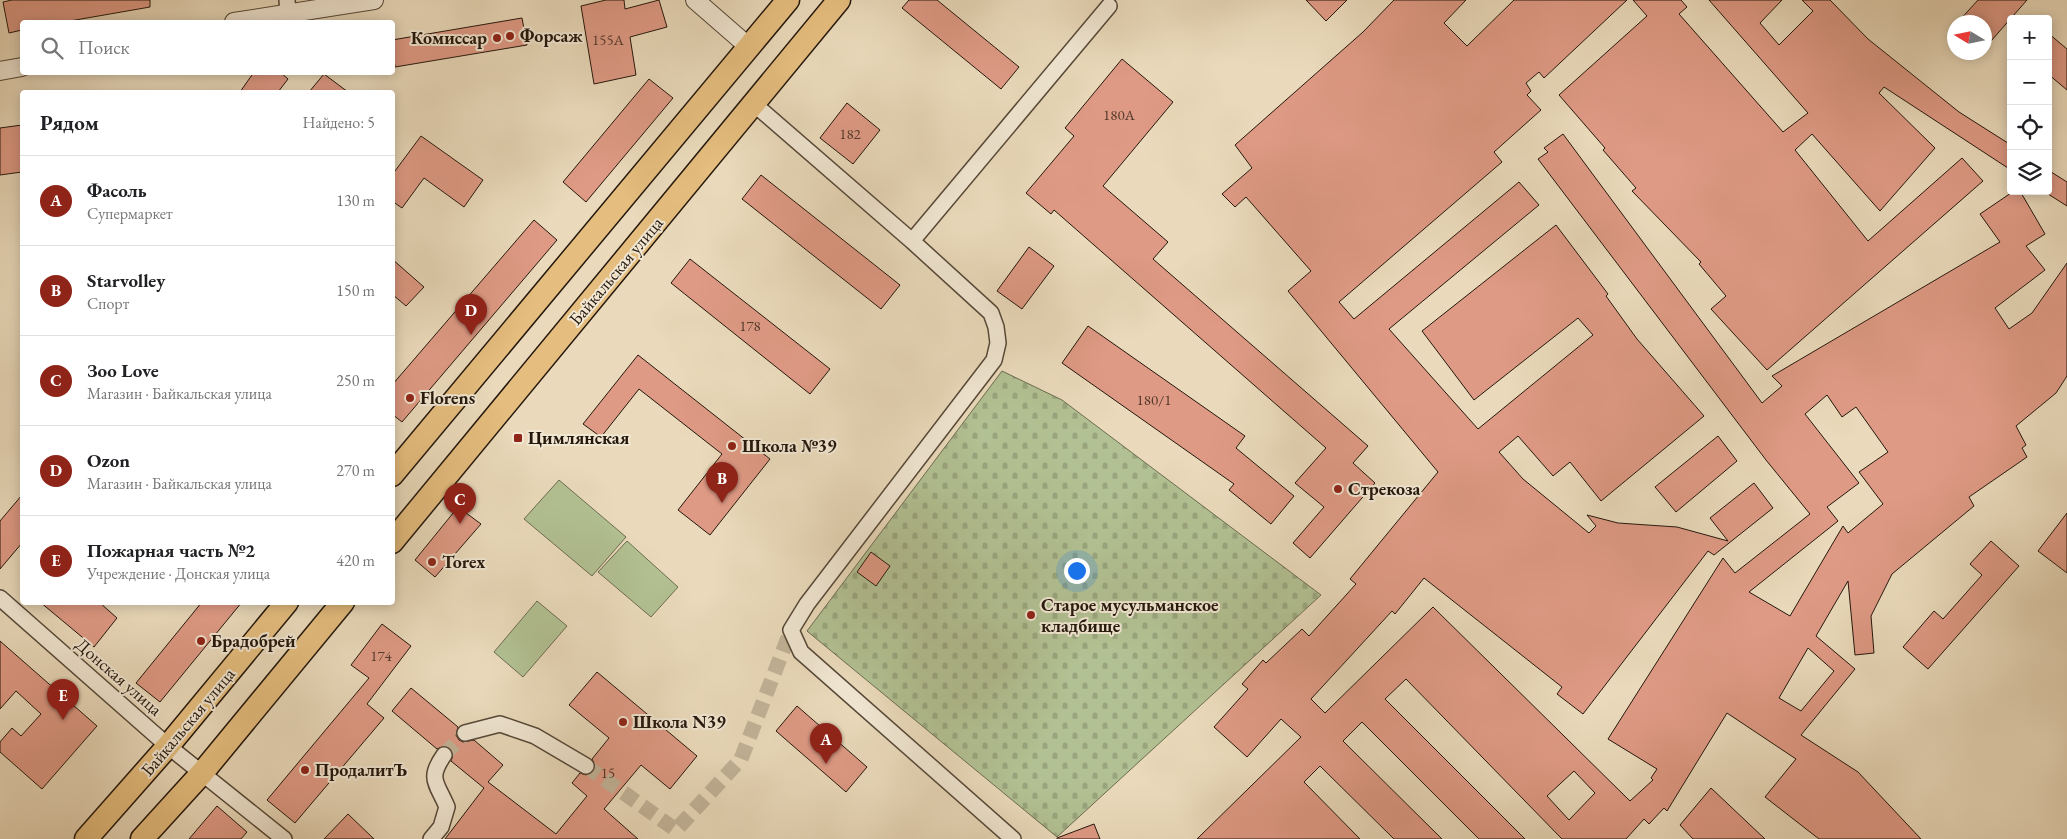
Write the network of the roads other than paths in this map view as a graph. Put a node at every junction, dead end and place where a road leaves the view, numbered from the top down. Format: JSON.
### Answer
{"nodes":[{"id":1,"x":374,"y":0,"type":"edge"},
{"id":2,"x":695,"y":0,"type":"edge"},
{"id":3,"x":788,"y":0,"type":"edge"},
{"id":4,"x":839,"y":0,"type":"edge"},
{"id":5,"x":1109,"y":6,"type":"dead end"},
{"id":6,"x":287,"y":7,"type":"edge"},
{"id":7,"x":241,"y":20,"type":"edge"},
{"id":8,"x":749,"y":47,"type":"junction"},
{"id":9,"x":20,"y":67,"type":"edge"},
{"id":10,"x":0,"y":72,"type":"edge"},
{"id":11,"x":754,"y":104,"type":"junction"},
{"id":12,"x":912,"y":241,"type":"junction"},
{"id":13,"x":395,"y":472,"type":"edge"},
{"id":14,"x":395,"y":538,"type":"edge"},
{"id":15,"x":0,"y":598,"type":"edge"},
{"id":16,"x":285,"y":605,"type":"edge"},
{"id":17,"x":340,"y":605,"type":"edge"},
{"id":18,"x":465,"y":733,"type":"tunnel mouth"},
{"id":19,"x":168,"y":746,"type":"junction"},
{"id":20,"x":444,"y":754,"type":"tunnel mouth"},
{"id":21,"x":586,"y":766,"type":"tunnel mouth"},
{"id":22,"x":202,"y":773,"type":"junction"},
{"id":23,"x":86,"y":839,"type":"edge"},
{"id":24,"x":142,"y":839,"type":"edge"},
{"id":25,"x":284,"y":839,"type":"edge"},
{"id":26,"x":431,"y":839,"type":"edge"},
{"id":27,"x":1013,"y":839,"type":"edge"}],
"edges":[{"from":1,"to":6,"type":"street"},
{"from":2,"to":8,"type":"street"},
{"from":3,"to":8,"type":"main road"},
{"from":4,"to":11,"type":"main road","name":"Байкальская улица"},
{"from":5,"to":12,"type":"street"},
{"from":6,"to":7,"type":"street"},
{"from":8,"to":13,"type":"main road"},
{"from":9,"to":10,"type":"street"},
{"from":11,"to":12,"type":"street"},
{"from":11,"to":14,"type":"main road","name":"Байкальская улица"},
{"from":12,"to":27,"type":"street"},
{"from":15,"to":19,"type":"street","name":"Донская улица"},
{"from":16,"to":19,"type":"main road","name":"Байкальская улица"},
{"from":17,"to":22,"type":"main road"},
{"from":18,"to":21,"type":"street"},
{"from":19,"to":22,"type":"street","name":"Донская улица"},
{"from":19,"to":23,"type":"main road","name":"Байкальская улица"},
{"from":20,"to":26,"type":"street"},
{"from":22,"to":24,"type":"main road"},
{"from":22,"to":25,"type":"street","name":"Донская улица"}]}
